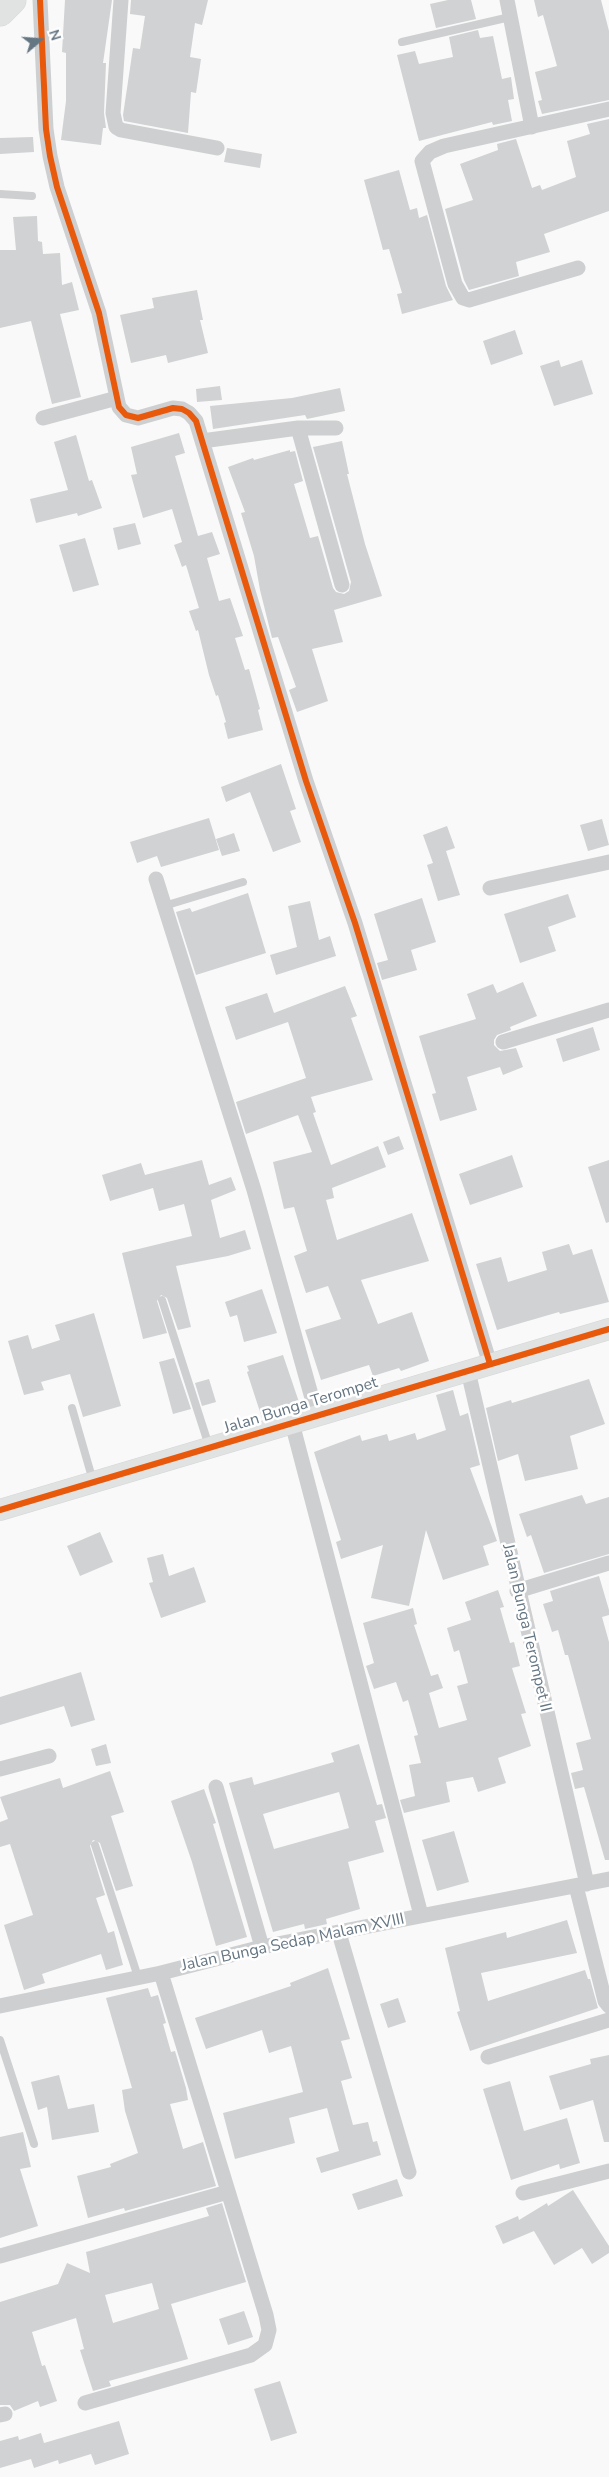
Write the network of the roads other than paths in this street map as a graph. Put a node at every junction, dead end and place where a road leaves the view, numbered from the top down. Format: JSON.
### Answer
{"nodes":[{"id":1,"x":12,"y":0,"type":"edge"},
{"id":2,"x":40,"y":0,"type":"edge"},
{"id":3,"x":121,"y":0,"type":"edge"},
{"id":4,"x":507,"y":0,"type":"edge"},
{"id":5,"x":0,"y":12,"type":"edge"},
{"id":6,"x":510,"y":17,"type":"junction"},
{"id":7,"x":402,"y":42,"type":"dead end"},
{"id":8,"x":609,"y":109,"type":"edge"},
{"id":9,"x":532,"y":127,"type":"junction"},
{"id":10,"x":217,"y":148,"type":"dead end"},
{"id":11,"x":0,"y":194,"type":"edge"},
{"id":12,"x":32,"y":196,"type":"dead end"},
{"id":13,"x":578,"y":268,"type":"dead end"},
{"id":14,"x":117,"y":398,"type":"junction"},
{"id":15,"x":43,"y":418,"type":"dead end"},
{"id":16,"x":298,"y":428,"type":"junction"},
{"id":17,"x":336,"y":428,"type":"dead end"},
{"id":18,"x":202,"y":441,"type":"junction"},
{"id":19,"x":342,"y":585,"type":"dead end"},
{"id":20,"x":609,"y":862,"type":"edge"},
{"id":21,"x":156,"y":879,"type":"dead end"},
{"id":22,"x":243,"y":882,"type":"dead end"},
{"id":23,"x":490,"y":888,"type":"dead end"},
{"id":24,"x":164,"y":906,"type":"junction"},
{"id":25,"x":609,"y":1010,"type":"edge"},
{"id":26,"x":503,"y":1042,"type":"dead end"},
{"id":27,"x":162,"y":1300,"type":"dead end"},
{"id":28,"x":609,"y":1329,"type":"edge"},
{"id":29,"x":490,"y":1364,"type":"junction"},
{"id":30,"x":468,"y":1371,"type":"junction"},
{"id":31,"x":72,"y":1408,"type":"dead end"},
{"id":32,"x":317,"y":1416,"type":"junction"},
{"id":33,"x":292,"y":1423,"type":"junction"},
{"id":34,"x":209,"y":1448,"type":"junction"},
{"id":35,"x":94,"y":1482,"type":"junction"},
{"id":36,"x":0,"y":1510,"type":"edge"},
{"id":37,"x":609,"y":1563,"type":"edge"},
{"id":38,"x":517,"y":1591,"type":"junction"},
{"id":39,"x":49,"y":1756,"type":"dead end"},
{"id":40,"x":0,"y":1769,"type":"edge"},
{"id":41,"x":216,"y":1787,"type":"dead end"},
{"id":42,"x":95,"y":1845,"type":"dead end"},
{"id":43,"x":609,"y":1879,"type":"edge"},
{"id":44,"x":582,"y":1885,"type":"junction"},
{"id":45,"x":422,"y":1915,"type":"junction"},
{"id":46,"x":339,"y":1933,"type":"junction"},
{"id":47,"x":262,"y":1947,"type":"junction"},
{"id":48,"x":161,"y":1973,"type":"junction"},
{"id":49,"x":138,"y":1978,"type":"junction"},
{"id":50,"x":0,"y":2006,"type":"edge"},
{"id":51,"x":609,"y":2006,"type":"edge"},
{"id":52,"x":609,"y":2020,"type":"edge"},
{"id":53,"x":0,"y":2040,"type":"edge"},
{"id":54,"x":488,"y":2057,"type":"dead end"},
{"id":55,"x":34,"y":2144,"type":"dead end"},
{"id":56,"x":609,"y":2171,"type":"edge"},
{"id":57,"x":409,"y":2172,"type":"dead end"},
{"id":58,"x":228,"y":2192,"type":"junction"},
{"id":59,"x":522,"y":2193,"type":"dead end"},
{"id":60,"x":0,"y":2256,"type":"edge"},
{"id":61,"x":85,"y":2403,"type":"dead end"}],
"edges":[{"from":1,"to":5,"type":"highway"},
{"from":2,"to":14,"type":"street"},
{"from":3,"to":10,"type":"street"},
{"from":4,"to":6,"type":"street"},
{"from":6,"to":7,"type":"lane"},
{"from":6,"to":9,"type":"street"},
{"from":8,"to":9,"type":"street"},
{"from":9,"to":13,"type":"street"},
{"from":11,"to":12,"type":"lane"},
{"from":14,"to":15,"type":"street"},
{"from":14,"to":18,"type":"street"},
{"from":16,"to":17,"type":"street"},
{"from":16,"to":18,"type":"street"},
{"from":16,"to":19,"type":"street"},
{"from":18,"to":29,"type":"street"},
{"from":20,"to":23,"type":"street"},
{"from":21,"to":24,"type":"street"},
{"from":22,"to":24,"type":"lane"},
{"from":24,"to":32,"type":"street"},
{"from":25,"to":26,"type":"street"},
{"from":27,"to":34,"type":"lane"},
{"from":28,"to":29,"type":"street","name":"Jalan Bunga Terompet"},
{"from":29,"to":30,"type":"street","name":"Jalan Bunga Terompet"},
{"from":30,"to":32,"type":"street","name":"Jalan Bunga Terompet"},
{"from":30,"to":38,"type":"street","name":"Jalan Bunga Terompet II"},
{"from":31,"to":35,"type":"lane"},
{"from":32,"to":33,"type":"street","name":"Jalan Bunga Terompet"},
{"from":33,"to":34,"type":"street","name":"Jalan Bunga Terompet"},
{"from":33,"to":45,"type":"street"},
{"from":34,"to":35,"type":"street","name":"Jalan Bunga Terompet"},
{"from":35,"to":36,"type":"street","name":"Jalan Bunga Terompet"},
{"from":37,"to":38,"type":"street"},
{"from":38,"to":44,"type":"street","name":"Jalan Bunga Terompet II"},
{"from":39,"to":40,"type":"street"},
{"from":41,"to":47,"type":"street"},
{"from":42,"to":49,"type":"lane"},
{"from":43,"to":44,"type":"street","name":"Jalan Bunga Sedap Malam XVIII"},
{"from":44,"to":45,"type":"street","name":"Jalan Bunga Sedap Malam XVIII"},
{"from":44,"to":51,"type":"street","name":"Jalan Bunga Terompet II"},
{"from":45,"to":46,"type":"street","name":"Jalan Bunga Sedap Malam XVIII"},
{"from":46,"to":47,"type":"street","name":"Jalan Bunga Sedap Malam XVIII"},
{"from":46,"to":57,"type":"street"},
{"from":47,"to":48,"type":"street","name":"Jalan Bunga Sedap Malam XVIII"},
{"from":48,"to":49,"type":"street","name":"Jalan Bunga Sedap Malam XVIII"},
{"from":48,"to":58,"type":"street"},
{"from":49,"to":50,"type":"street","name":"Jalan Bunga Sedap Malam XVIII"},
{"from":52,"to":54,"type":"street"},
{"from":53,"to":55,"type":"lane"},
{"from":56,"to":59,"type":"street"},
{"from":58,"to":60,"type":"street"},
{"from":58,"to":61,"type":"street"}]}
